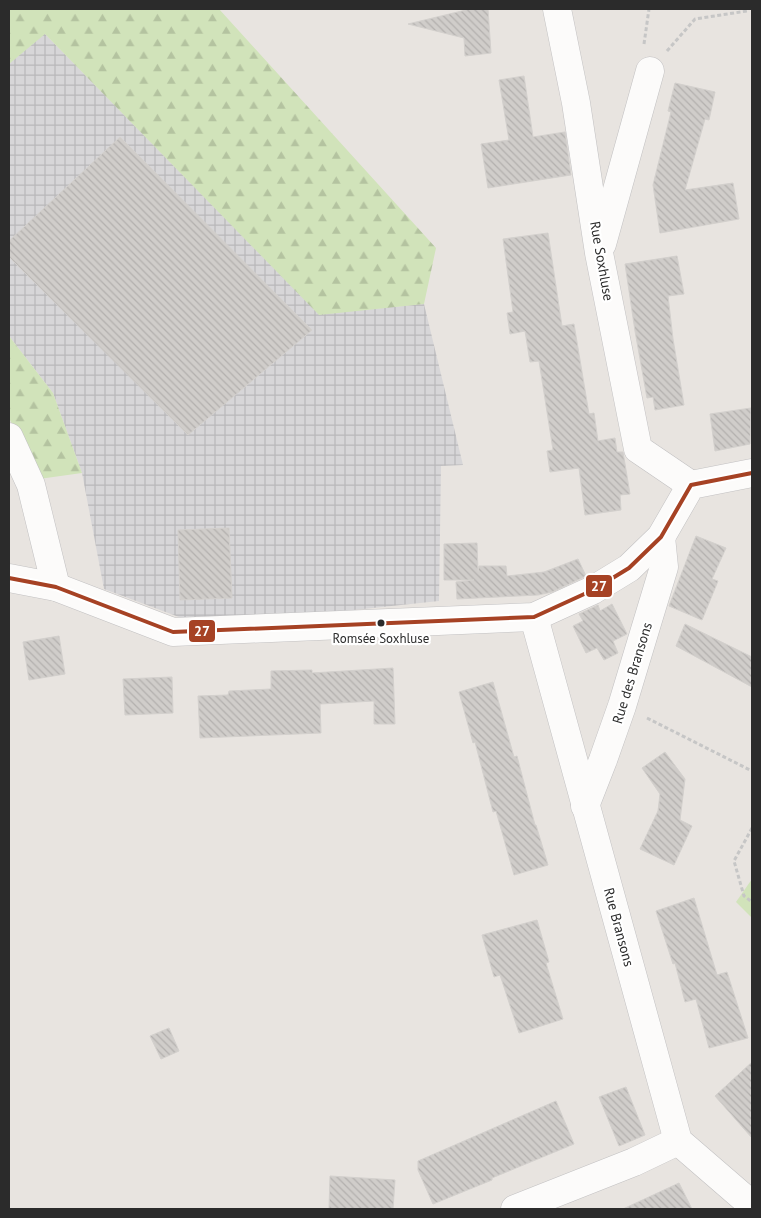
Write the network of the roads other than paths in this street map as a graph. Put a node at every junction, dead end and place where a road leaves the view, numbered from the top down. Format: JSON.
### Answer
{"nodes":[{"id":1,"x":557,"y":9,"type":"edge"},
{"id":2,"x":650,"y":71,"type":"road end"},
{"id":3,"x":599,"y":253,"type":"junction"},
{"id":4,"x":9,"y":437,"type":"edge"},
{"id":5,"x":752,"y":473,"type":"edge"},
{"id":6,"x":691,"y":485,"type":"junction"},
{"id":7,"x":661,"y":537,"type":"junction"},
{"id":8,"x":9,"y":578,"type":"edge"},
{"id":9,"x":56,"y":587,"type":"junction"},
{"id":10,"x":534,"y":617,"type":"junction"},
{"id":11,"x":585,"y":806,"type":"junction"},
{"id":12,"x":678,"y":1141,"type":"junction"},
{"id":13,"x":752,"y":1205,"type":"edge"},
{"id":14,"x":514,"y":1209,"type":"edge"}],
"edges":[{"from":1,"to":3,"type":"street","name":"Rue Soxhluse"},
{"from":2,"to":3,"type":"street"},
{"from":3,"to":6,"type":"street","name":"Rue Soxhluse"},
{"from":4,"to":9,"type":"street"},
{"from":5,"to":6,"type":"street"},
{"from":6,"to":7,"type":"street"},
{"from":7,"to":10,"type":"street"},
{"from":7,"to":11,"type":"street","name":"Rue des Bransons"},
{"from":8,"to":9,"type":"street"},
{"from":9,"to":10,"type":"street"},
{"from":10,"to":11,"type":"street","name":"Rue Bransons"},
{"from":11,"to":12,"type":"street","name":"Rue Bransons"},
{"from":12,"to":13,"type":"street"},
{"from":12,"to":14,"type":"street"}]}
